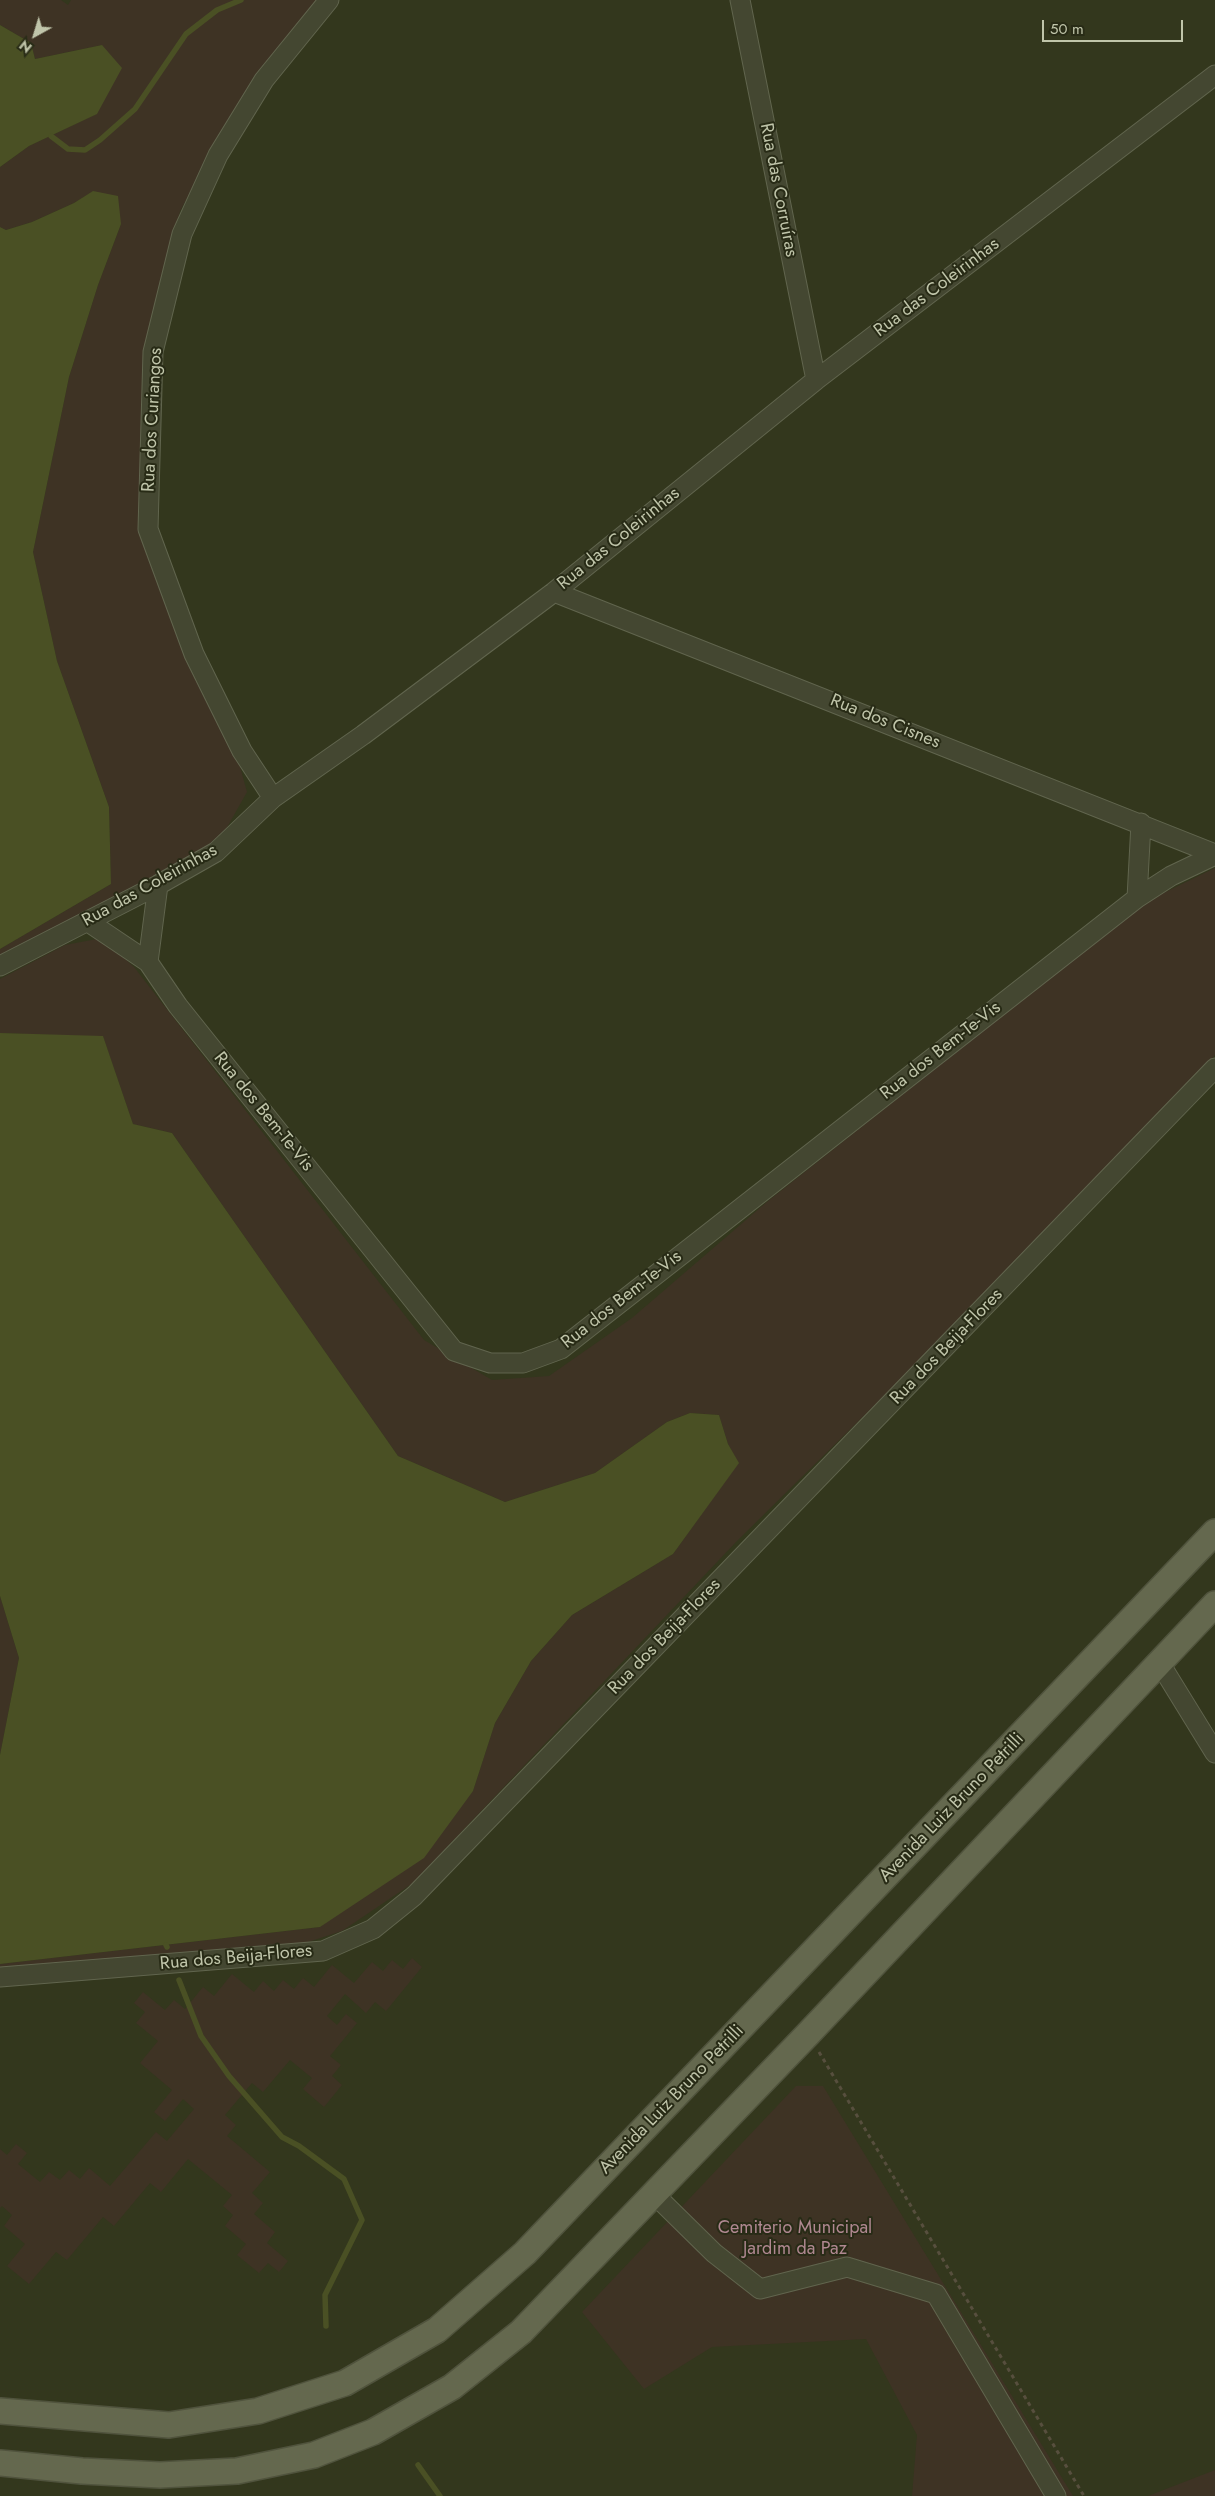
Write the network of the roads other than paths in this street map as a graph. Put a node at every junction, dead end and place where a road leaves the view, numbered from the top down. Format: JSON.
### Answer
{"nodes":[{"id":1,"x":329,"y":0,"type":"edge"},
{"id":2,"x":740,"y":0,"type":"edge"},
{"id":3,"x":1215,"y":75,"type":"edge"},
{"id":4,"x":816,"y":380,"type":"junction"},
{"id":5,"x":554,"y":592,"type":"junction"},
{"id":6,"x":273,"y":798,"type":"junction"},
{"id":7,"x":1141,"y":823,"type":"junction"},
{"id":8,"x":1215,"y":854,"type":"edge"},
{"id":9,"x":158,"y":885,"type":"junction"},
{"id":10,"x":1137,"y":898,"type":"junction"},
{"id":11,"x":87,"y":922,"type":"junction"},
{"id":12,"x":148,"y":962,"type":"junction"},
{"id":13,"x":0,"y":966,"type":"edge"},
{"id":14,"x":1215,"y":1068,"type":"edge"},
{"id":15,"x":1215,"y":1532,"type":"edge"},
{"id":16,"x":1215,"y":1604,"type":"edge"},
{"id":17,"x":1159,"y":1662,"type":"junction"},
{"id":18,"x":1215,"y":1753,"type":"edge"},
{"id":19,"x":0,"y":1977,"type":"edge"},
{"id":20,"x":654,"y":2194,"type":"junction"},
{"id":21,"x":0,"y":2411,"type":"edge"},
{"id":22,"x":0,"y":2463,"type":"edge"},
{"id":23,"x":1056,"y":2496,"type":"edge"}],
"edges":[{"from":1,"to":6,"type":"street","name":"Rua dos Curiangos"},
{"from":2,"to":4,"type":"street","name":"Rua das Corruíras"},
{"from":3,"to":4,"type":"street","name":"Rua das Coleirinhas"},
{"from":4,"to":5,"type":"street","name":"Rua das Coleirinhas"},
{"from":5,"to":6,"type":"street","name":"Rua das Coleirinhas"},
{"from":5,"to":7,"type":"street","name":"Rua dos Cisnes"},
{"from":6,"to":9,"type":"street","name":"Rua das Coleirinhas"},
{"from":7,"to":8,"type":"street","name":"Rua dos Cisnes"},
{"from":7,"to":10,"type":"street"},
{"from":8,"to":10,"type":"street","name":"Rua dos Bem-Te-Vis"},
{"from":9,"to":11,"type":"street","name":"Rua das Coleirinhas"},
{"from":9,"to":12,"type":"street"},
{"from":10,"to":12,"type":"street","name":"Rua dos Bem-Te-Vis"},
{"from":11,"to":12,"type":"street","name":"Rua dos Bem-Te-Vis"},
{"from":11,"to":13,"type":"street","name":"Rua das Coleirinhas"},
{"from":14,"to":19,"type":"street","name":"Rua dos Beija-Flores"},
{"from":15,"to":21,"type":"main road","name":"Avenida Luiz Bruno Petrilli"},
{"from":16,"to":17,"type":"main road"},
{"from":17,"to":18,"type":"street"},
{"from":17,"to":20,"type":"main road"},
{"from":20,"to":22,"type":"main road"},
{"from":20,"to":23,"type":"street"}]}
